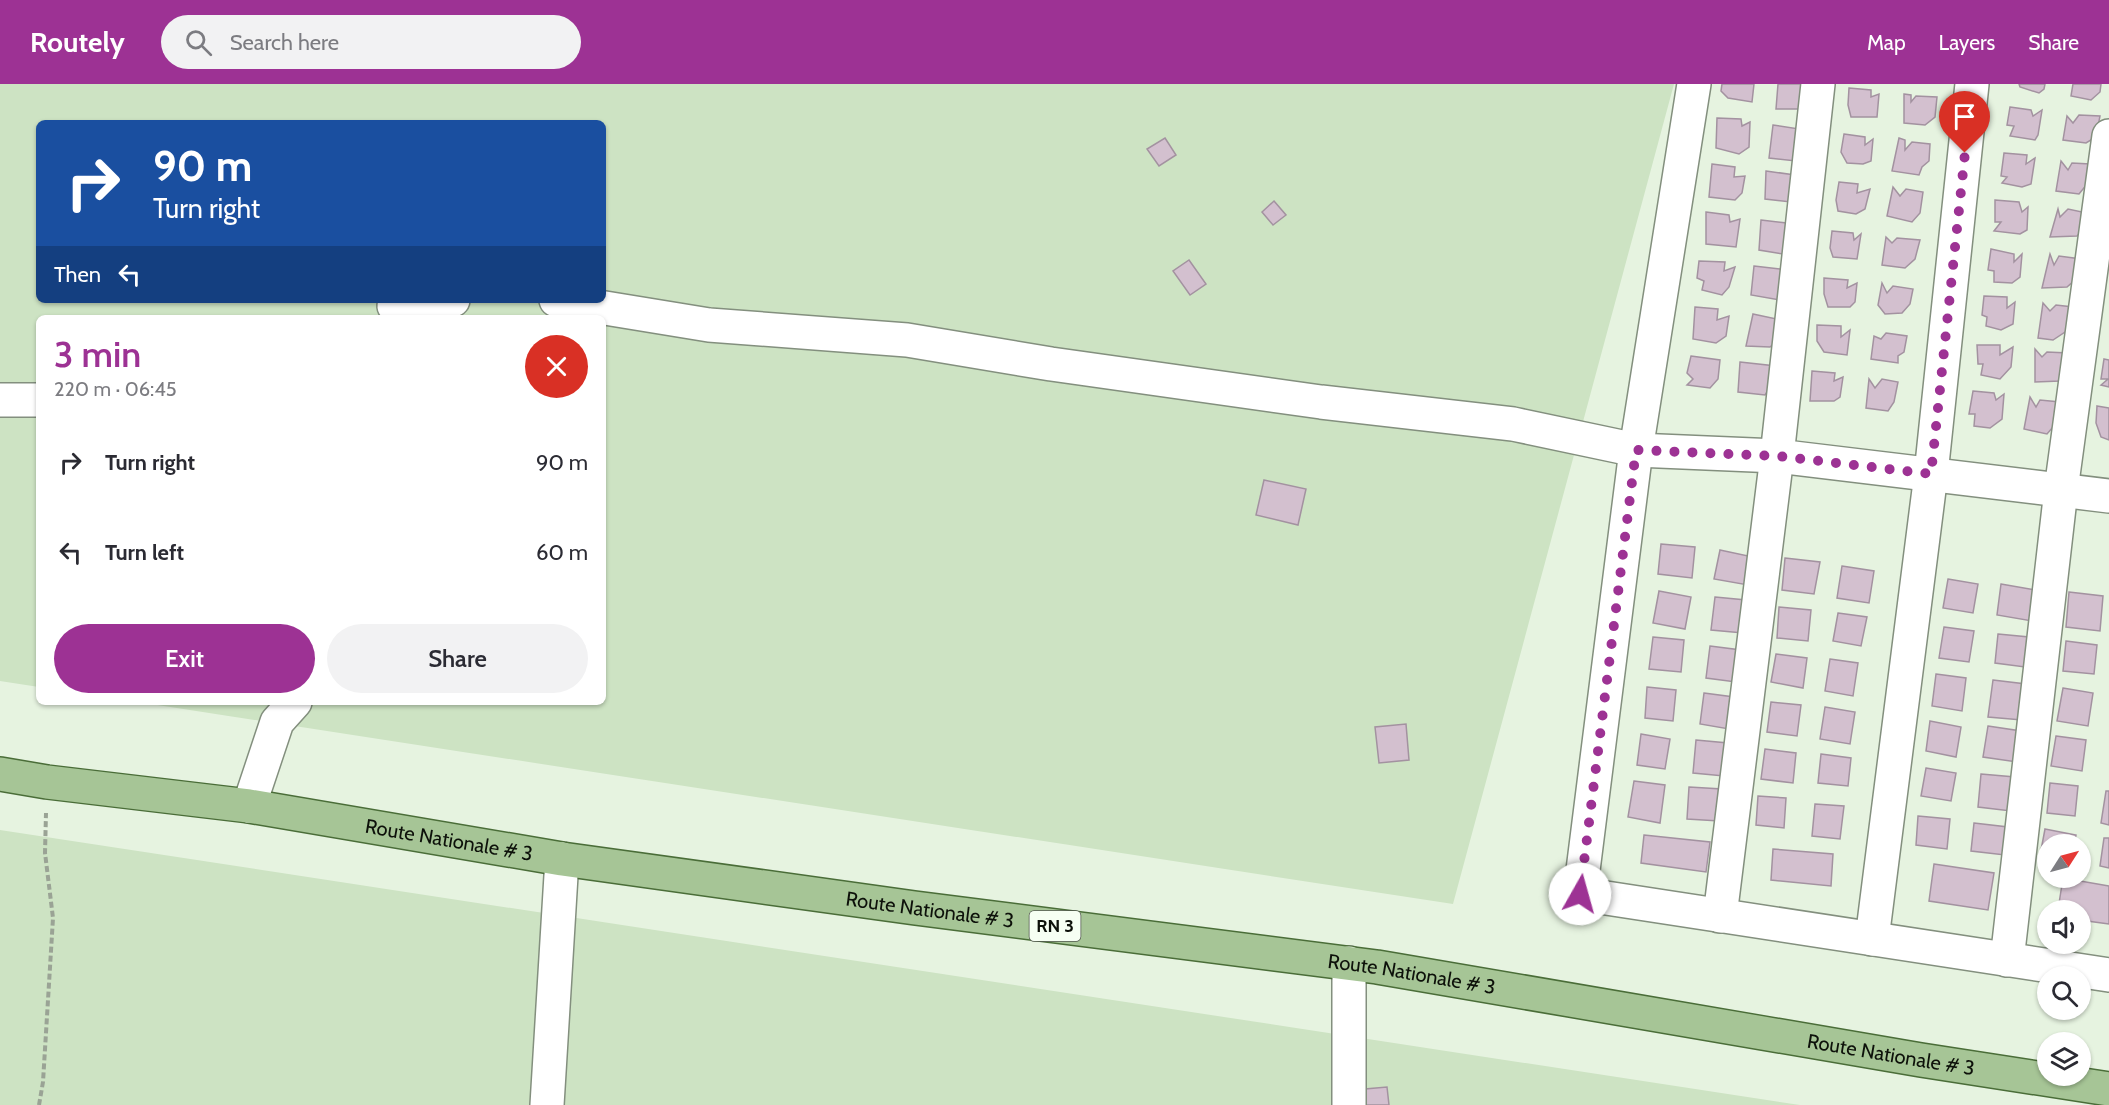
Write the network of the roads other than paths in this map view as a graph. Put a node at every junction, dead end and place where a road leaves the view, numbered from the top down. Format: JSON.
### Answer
{"nodes":[{"id":1,"x":1694,"y":84,"type":"edge"},
{"id":2,"x":1818,"y":84,"type":"edge"},
{"id":3,"x":1972,"y":84,"type":"edge"},
{"id":4,"x":2109,"y":136,"type":"edge"},
{"id":5,"x":424,"y":303,"type":"edge"},
{"id":6,"x":574,"y":303,"type":"edge"},
{"id":7,"x":394,"y":306,"type":"dead end"},
{"id":8,"x":0,"y":400,"type":"edge"},
{"id":9,"x":36,"y":400,"type":"edge"},
{"id":10,"x":1636,"y":450,"type":"junction"},
{"id":11,"x":1777,"y":456,"type":"junction"},
{"id":12,"x":1931,"y":474,"type":"junction"},
{"id":13,"x":2061,"y":490,"type":"junction"},
{"id":14,"x":2109,"y":496,"type":"edge"},
{"id":15,"x":292,"y":705,"type":"edge"},
{"id":16,"x":0,"y":774,"type":"edge"},
{"id":17,"x":249,"y":806,"type":"junction"},
{"id":18,"x":562,"y":859,"type":"junction"},
{"id":19,"x":1720,"y":916,"type":"junction"},
{"id":20,"x":1872,"y":939,"type":"junction"},
{"id":21,"x":2007,"y":960,"type":"junction"},
{"id":22,"x":1349,"y":963,"type":"junction"},
{"id":23,"x":2109,"y":975,"type":"edge"},
{"id":24,"x":2109,"y":1089,"type":"edge"},
{"id":25,"x":547,"y":1105,"type":"edge"},
{"id":26,"x":1348,"y":1105,"type":"edge"}],
"edges":[{"from":1,"to":10,"type":"street"},
{"from":2,"to":11,"type":"street"},
{"from":3,"to":12,"type":"street"},
{"from":4,"to":13,"type":"street"},
{"from":5,"to":7,"type":"street"},
{"from":6,"to":10,"type":"street"},
{"from":8,"to":9,"type":"street"},
{"from":10,"to":11,"type":"street"},
{"from":10,"to":19,"type":"street"},
{"from":11,"to":12,"type":"street"},
{"from":11,"to":19,"type":"street"},
{"from":12,"to":13,"type":"street"},
{"from":12,"to":20,"type":"street"},
{"from":13,"to":14,"type":"street"},
{"from":13,"to":21,"type":"street"},
{"from":15,"to":17,"type":"street"},
{"from":16,"to":17,"type":"main road","name":"Route Nationale # 3","number":"RN 3"},
{"from":17,"to":18,"type":"main road","name":"Route Nationale # 3","number":"RN 3"},
{"from":18,"to":22,"type":"main road","name":"Route Nationale # 3","number":"RN 3"},
{"from":18,"to":25,"type":"street"},
{"from":19,"to":20,"type":"street"},
{"from":20,"to":21,"type":"street"},
{"from":21,"to":23,"type":"street"},
{"from":22,"to":24,"type":"main road","name":"Route Nationale # 3","number":"RN 3"},
{"from":22,"to":26,"type":"street"}]}
